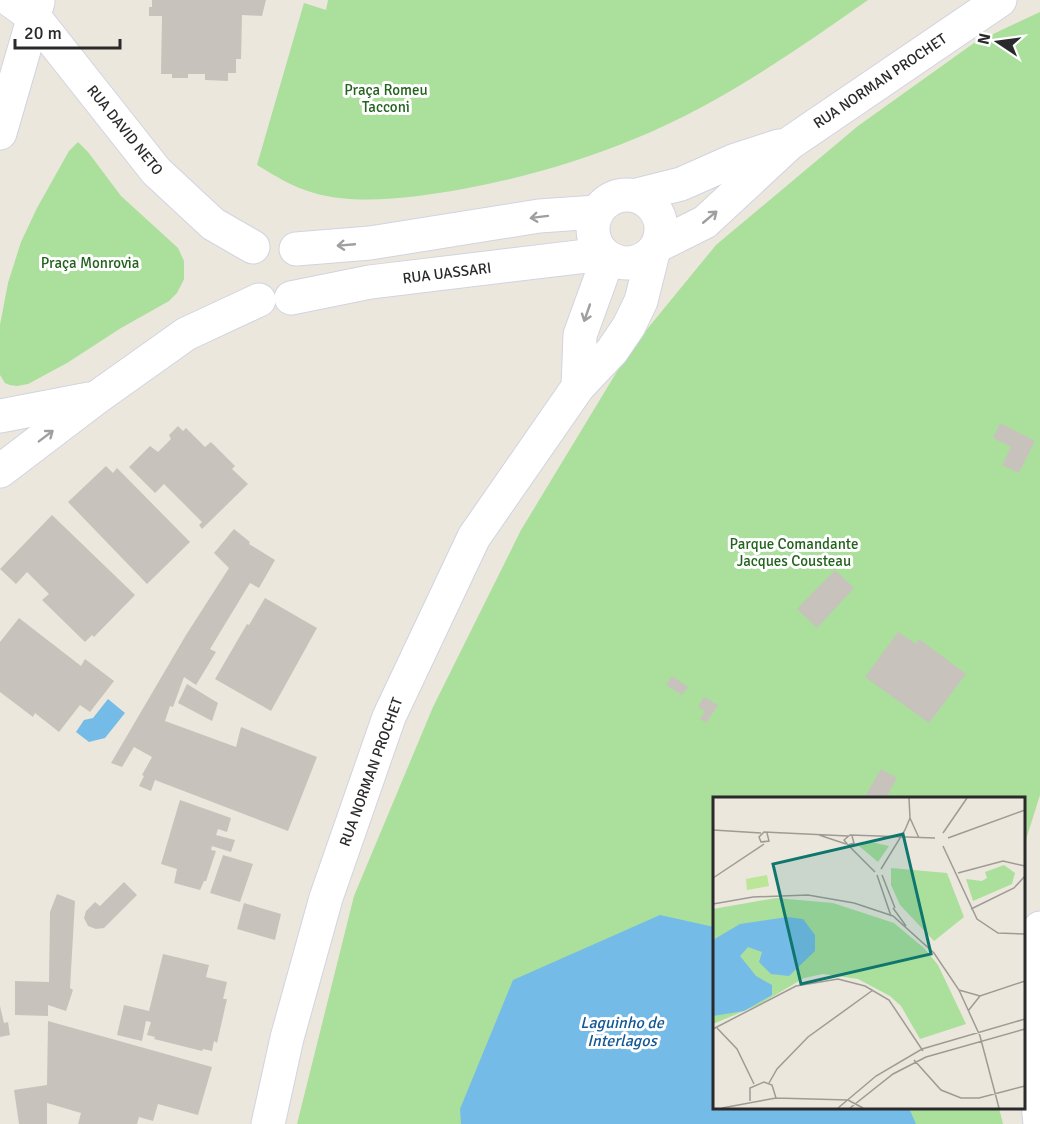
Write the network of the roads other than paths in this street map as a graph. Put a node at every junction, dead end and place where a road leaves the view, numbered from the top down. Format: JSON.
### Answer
{"nodes":[{"id":1,"x":1000,"y":0,"type":"edge"},
{"id":2,"x":28,"y":6,"type":"edge"},
{"id":3,"x":0,"y":133,"type":"edge"},
{"id":4,"x":790,"y":143,"type":"junction"},
{"id":5,"x":637,"y":195,"type":"junction"},
{"id":6,"x":597,"y":212,"type":"junction"},
{"id":7,"x":252,"y":248,"type":"junction"},
{"id":8,"x":296,"y":249,"type":"junction"},
{"id":9,"x":656,"y":249,"type":"junction"},
{"id":10,"x":606,"y":256,"type":"junction"},
{"id":11,"x":291,"y":298,"type":"junction"},
{"id":12,"x":259,"y":300,"type":"junction"},
{"id":13,"x":578,"y":387,"type":"junction"},
{"id":14,"x":96,"y":398,"type":"junction"},
{"id":15,"x":0,"y":416,"type":"edge"},
{"id":16,"x":0,"y":471,"type":"edge"},
{"id":17,"x":1040,"y":928,"type":"edge"},
{"id":18,"x":268,"y":1124,"type":"edge"},
{"id":19,"x":1040,"y":1124,"type":"edge"}],
"edges":[{"from":1,"to":4,"type":"street","name":"RUA NORMAN PROCHET"},
{"from":2,"to":3,"type":"street"},
{"from":2,"to":7,"type":"street","name":"RUA DAVID NETO"},
{"from":4,"to":5,"type":"street","name":"RUA NORMAN PROCHET"},
{"from":9,"to":4,"type":"street","name":"RUA NORMAN PROCHET","one_way":true},
{"from":5,"to":6,"type":"street"},
{"from":5,"to":9,"type":"street"},
{"from":6,"to":8,"type":"street","one_way":true},
{"from":6,"to":10,"type":"street"},
{"from":7,"to":8,"type":"street"},
{"from":7,"to":12,"type":"street"},
{"from":8,"to":11,"type":"street"},
{"from":9,"to":10,"type":"street"},
{"from":9,"to":13,"type":"street","name":"RUA NORMAN PROCHET"},
{"from":10,"to":11,"type":"street","name":"RUA UASSARI"},
{"from":10,"to":13,"type":"street","one_way":true},
{"from":11,"to":12,"type":"street"},
{"from":12,"to":14,"type":"street"},
{"from":13,"to":18,"type":"street","name":"RUA NORMAN PROCHET"},
{"from":14,"to":15,"type":"street"},
{"from":16,"to":14,"type":"street","one_way":true},
{"from":17,"to":19,"type":"street"}]}
